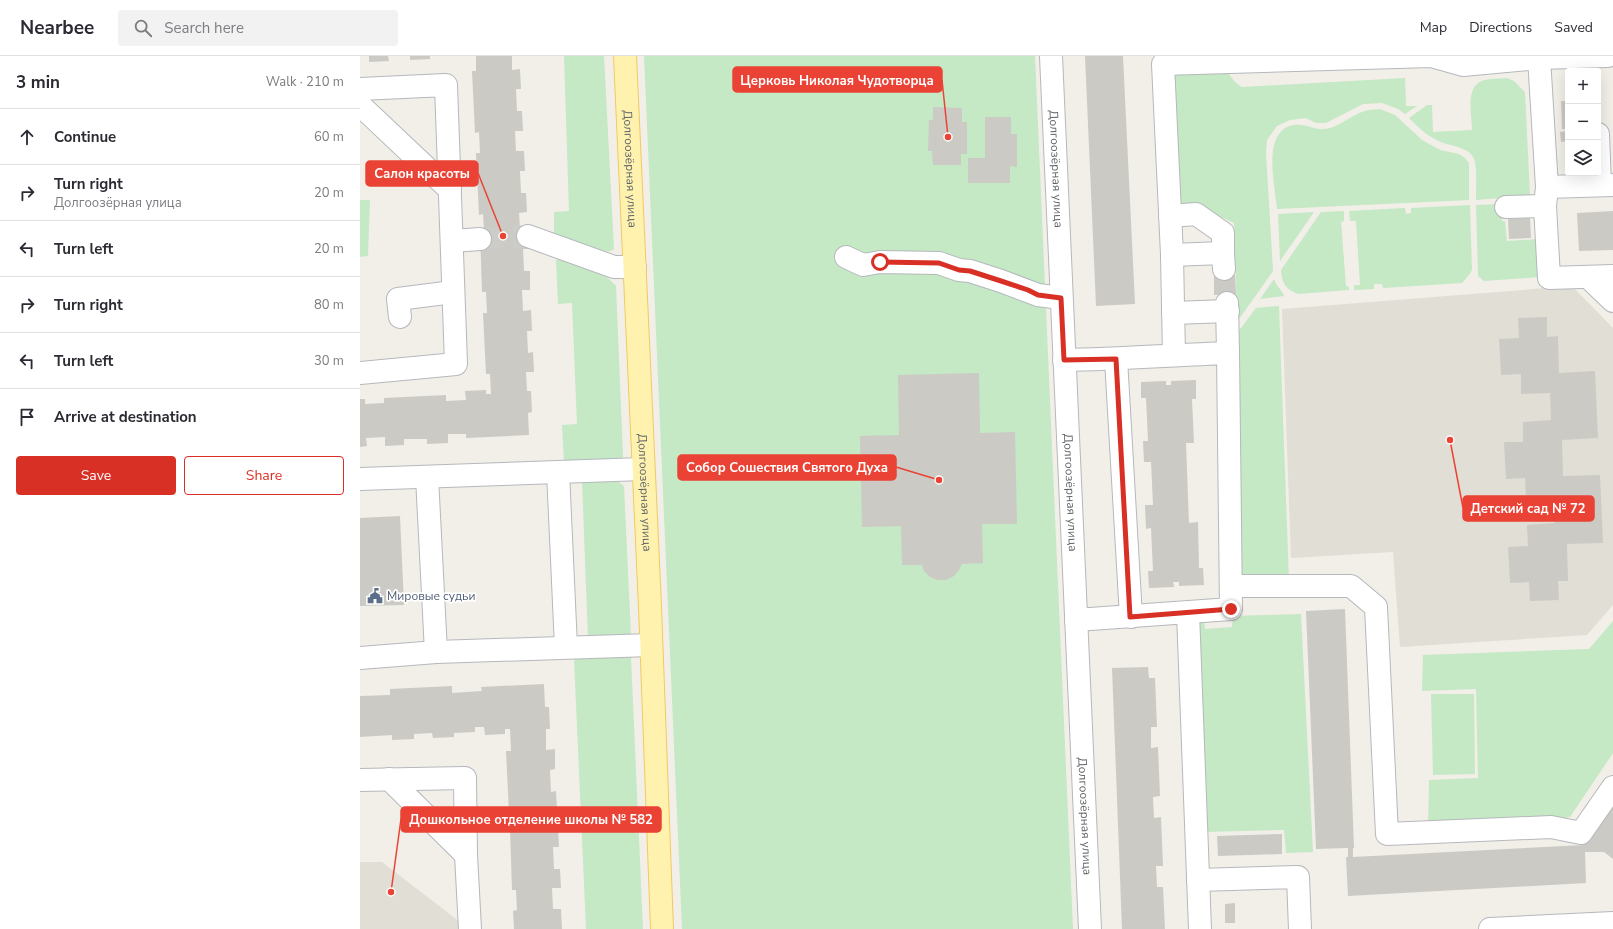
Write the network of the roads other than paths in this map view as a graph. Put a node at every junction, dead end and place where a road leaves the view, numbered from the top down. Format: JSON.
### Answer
{"nodes":[{"id":1,"x":626,"y":56,"type":"edge"},
{"id":2,"x":1051,"y":56,"type":"edge"},
{"id":3,"x":1595,"y":56,"type":"edge"},
{"id":4,"x":1608,"y":56,"type":"edge"},
{"id":5,"x":1539,"y":58,"type":"junction"},
{"id":6,"x":1463,"y":60,"type":"edge"},
{"id":7,"x":1596,"y":68,"type":"edge"},
{"id":8,"x":360,"y":89,"type":"edge"},
{"id":9,"x":360,"y":105,"type":"edge"},
{"id":10,"x":1599,"y":140,"type":"edge"},
{"id":11,"x":1606,"y":185,"type":"edge"},
{"id":12,"x":450,"y":190,"type":"junction"},
{"id":13,"x":1546,"y":196,"type":"junction"},
{"id":14,"x":1506,"y":207,"type":"dead end"},
{"id":15,"x":1170,"y":216,"type":"junction"},
{"id":16,"x":528,"y":236,"type":"tunnel mouth"},
{"id":17,"x":480,"y":239,"type":"tunnel mouth"},
{"id":18,"x":452,"y":241,"type":"junction"},
{"id":19,"x":1172,"y":255,"type":"junction"},
{"id":20,"x":846,"y":256,"type":"dead end"},
{"id":21,"x":635,"y":267,"type":"junction"},
{"id":22,"x":1613,"y":276,"type":"edge"},
{"id":23,"x":1588,"y":277,"type":"junction"},
{"id":24,"x":453,"y":292,"type":"junction"},
{"id":25,"x":1061,"y":298,"type":"junction"},
{"id":26,"x":1613,"y":301,"type":"edge"},
{"id":27,"x":1173,"y":313,"type":"junction"},
{"id":28,"x":400,"y":317,"type":"dead end"},
{"id":29,"x":1228,"y":353,"type":"junction"},
{"id":30,"x":1174,"y":355,"type":"junction"},
{"id":31,"x":1116,"y":359,"type":"junction"},
{"id":32,"x":1064,"y":360,"type":"junction"},
{"id":33,"x":360,"y":373,"type":"edge"},
{"id":34,"x":643,"y":469,"type":"junction"},
{"id":35,"x":558,"y":472,"type":"junction"},
{"id":36,"x":427,"y":477,"type":"junction"},
{"id":37,"x":360,"y":479,"type":"edge"},
{"id":38,"x":1232,"y":586,"type":"junction"},
{"id":39,"x":1188,"y":613,"type":"junction"},
{"id":40,"x":1130,"y":617,"type":"junction"},
{"id":41,"x":1076,"y":620,"type":"junction"},
{"id":42,"x":651,"y":645,"type":"junction"},
{"id":43,"x":566,"y":647,"type":"junction"},
{"id":44,"x":436,"y":652,"type":"junction"},
{"id":45,"x":360,"y":658,"type":"edge"},
{"id":46,"x":388,"y":779,"type":"junction"},
{"id":47,"x":360,"y":780,"type":"edge"},
{"id":48,"x":1613,"y":787,"type":"edge"},
{"id":49,"x":466,"y":855,"type":"junction"},
{"id":50,"x":1198,"y":880,"type":"junction"},
{"id":51,"x":1613,"y":924,"type":"edge"},
{"id":52,"x":470,"y":929,"type":"edge"},
{"id":53,"x":662,"y":929,"type":"edge"},
{"id":54,"x":1090,"y":929,"type":"edge"},
{"id":55,"x":1200,"y":929,"type":"edge"},
{"id":56,"x":1300,"y":929,"type":"edge"},
{"id":57,"x":1490,"y":929,"type":"edge"}],
"edges":[{"from":1,"to":21,"type":"main road","name":"Долгоозёрная улица"},
{"from":2,"to":25,"type":"street","name":"Долгоозёрная улица"},
{"from":3,"to":4,"type":"street"},
{"from":3,"to":5,"type":"street"},
{"from":3,"to":7,"type":"street"},
{"from":5,"to":6,"type":"street"},
{"from":5,"to":13,"type":"street"},
{"from":6,"to":15,"type":"street"},
{"from":8,"to":12,"type":"street"},
{"from":9,"to":12,"type":"street"},
{"from":10,"to":11,"type":"street"},
{"from":11,"to":13,"type":"street"},
{"from":12,"to":18,"type":"street"},
{"from":13,"to":14,"type":"street"},
{"from":13,"to":23,"type":"street"},
{"from":15,"to":19,"type":"street"},
{"from":15,"to":19,"type":"street"},
{"from":16,"to":21,"type":"street"},
{"from":17,"to":18,"type":"street"},
{"from":18,"to":24,"type":"street"},
{"from":19,"to":27,"type":"street"},
{"from":20,"to":25,"type":"street"},
{"from":21,"to":34,"type":"main road","name":"Долгоозёрная улица"},
{"from":22,"to":23,"type":"street"},
{"from":23,"to":26,"type":"street"},
{"from":24,"to":28,"type":"street"},
{"from":24,"to":33,"type":"street"},
{"from":25,"to":32,"type":"street","name":"Долгоозёрная улица"},
{"from":27,"to":29,"type":"street"},
{"from":27,"to":30,"type":"street"},
{"from":29,"to":30,"type":"street"},
{"from":29,"to":38,"type":"street"},
{"from":30,"to":31,"type":"street"},
{"from":31,"to":32,"type":"street"},
{"from":31,"to":40,"type":"street"},
{"from":32,"to":41,"type":"street","name":"Долгоозёрная улица"},
{"from":34,"to":35,"type":"street"},
{"from":34,"to":42,"type":"main road","name":"Долгоозёрная улица"},
{"from":35,"to":36,"type":"street"},
{"from":35,"to":43,"type":"street"},
{"from":36,"to":37,"type":"street"},
{"from":36,"to":44,"type":"street"},
{"from":38,"to":39,"type":"street"},
{"from":38,"to":48,"type":"street"},
{"from":39,"to":40,"type":"street"},
{"from":39,"to":50,"type":"street"},
{"from":40,"to":41,"type":"street"},
{"from":41,"to":54,"type":"street","name":"Долгоозёрная улица"},
{"from":42,"to":43,"type":"street"},
{"from":42,"to":53,"type":"main road","name":"Долгоозёрная улица"},
{"from":43,"to":44,"type":"street"},
{"from":44,"to":45,"type":"street"},
{"from":46,"to":47,"type":"street"},
{"from":46,"to":49,"type":"street"},
{"from":46,"to":49,"type":"street"},
{"from":49,"to":52,"type":"street"},
{"from":50,"to":55,"type":"street"},
{"from":50,"to":56,"type":"street"},
{"from":51,"to":57,"type":"street"}]}
